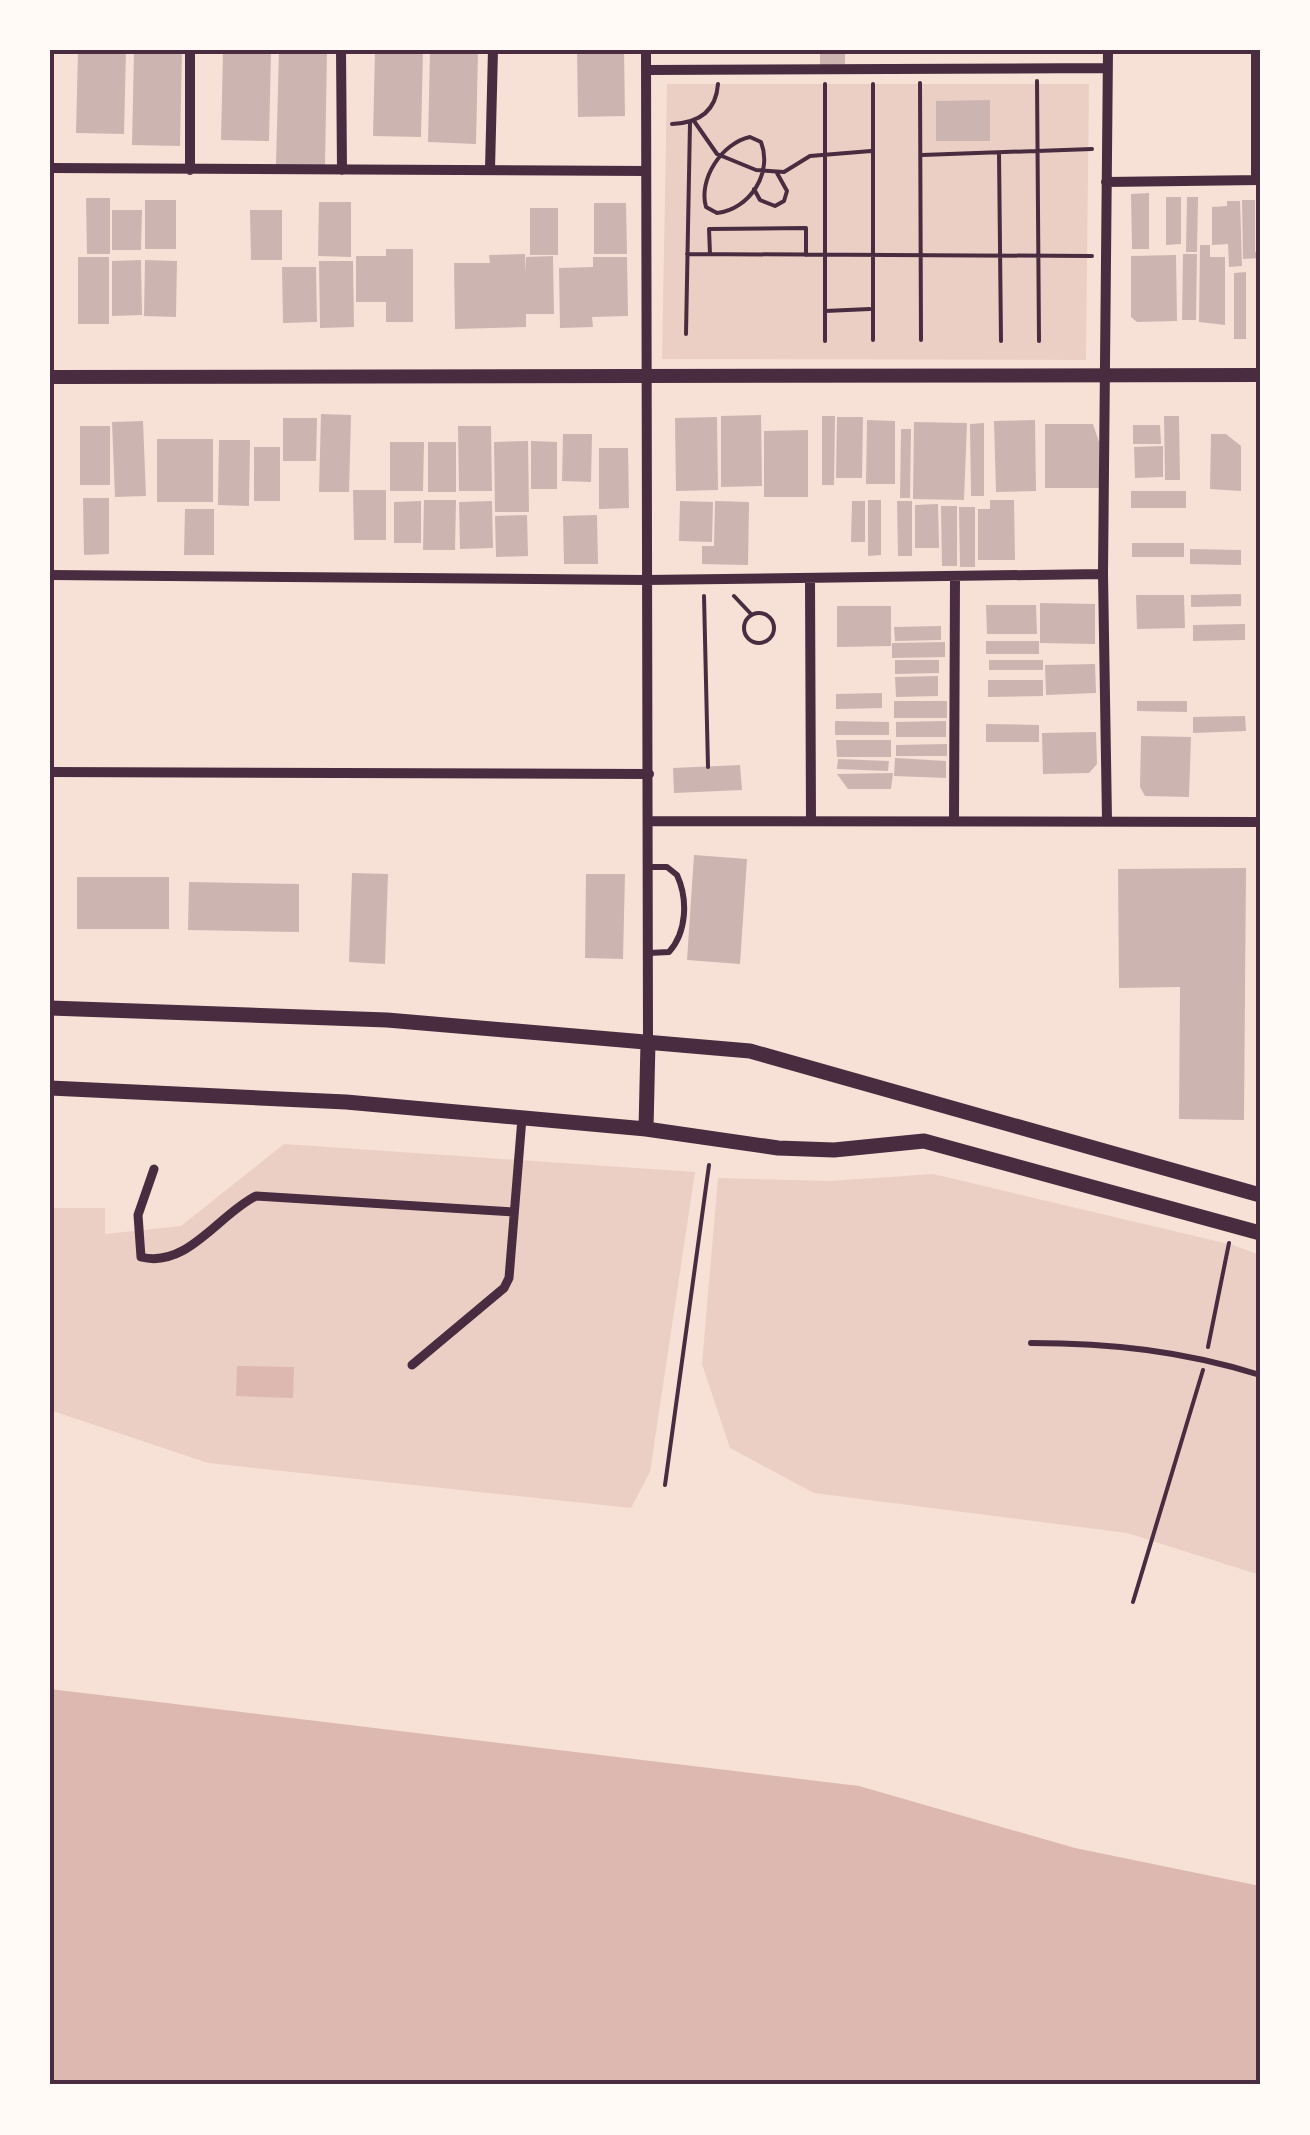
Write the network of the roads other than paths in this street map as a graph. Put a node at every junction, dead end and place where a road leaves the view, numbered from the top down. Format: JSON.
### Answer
{"nodes":[{"id":1,"x":190,"y":50,"type":"edge"},
{"id":2,"x":341,"y":50,"type":"edge"},
{"id":3,"x":493,"y":50,"type":"edge"},
{"id":4,"x":646,"y":50,"type":"edge"},
{"id":5,"x":1108,"y":50,"type":"edge"},
{"id":6,"x":1256,"y":50,"type":"edge"},
{"id":7,"x":1108,"y":68,"type":"junction"},
{"id":8,"x":646,"y":70,"type":"junction"},
{"id":9,"x":50,"y":168,"type":"edge"},
{"id":10,"x":490,"y":169,"type":"junction"},
{"id":11,"x":190,"y":170,"type":"junction"},
{"id":12,"x":342,"y":170,"type":"junction"},
{"id":13,"x":646,"y":171,"type":"junction"},
{"id":14,"x":1258,"y":180,"type":"edge"},
{"id":15,"x":1106,"y":182,"type":"junction"},
{"id":16,"x":648,"y":375,"type":"junction"},
{"id":17,"x":1260,"y":375,"type":"edge"},
{"id":18,"x":1104,"y":376,"type":"junction"},
{"id":19,"x":50,"y":377,"type":"edge"},
{"id":20,"x":1103,"y":574,"type":"junction"},
{"id":21,"x":50,"y":575,"type":"edge"},
{"id":22,"x":955,"y":578,"type":"junction"},
{"id":23,"x":810,"y":579,"type":"junction"},
{"id":24,"x":646,"y":580,"type":"junction"},
{"id":25,"x":50,"y":772,"type":"edge"},
{"id":26,"x":648,"y":774,"type":"junction"},
{"id":27,"x":812,"y":820,"type":"junction"},
{"id":28,"x":1107,"y":820,"type":"junction"},
{"id":29,"x":650,"y":821,"type":"junction"},
{"id":30,"x":954,"y":822,"type":"junction"},
{"id":31,"x":1260,"y":822,"type":"edge"},
{"id":32,"x":649,"y":867,"type":"junction"},
{"id":33,"x":649,"y":953,"type":"junction"},
{"id":34,"x":50,"y":1008,"type":"edge"},
{"id":35,"x":648,"y":1042,"type":"junction"},
{"id":36,"x":50,"y":1088,"type":"edge"},
{"id":37,"x":522,"y":1117,"type":"junction"},
{"id":38,"x":646,"y":1129,"type":"junction"},
{"id":39,"x":154,"y":1169,"type":"dead end"},
{"id":40,"x":1260,"y":1195,"type":"edge"},
{"id":41,"x":513,"y":1212,"type":"junction"},
{"id":42,"x":1260,"y":1233,"type":"edge"},
{"id":43,"x":1031,"y":1343,"type":"dead end"},
{"id":44,"x":412,"y":1364,"type":"dead end"},
{"id":45,"x":1260,"y":1374,"type":"edge"}],
"edges":[{"from":1,"to":11,"type":"street"},
{"from":2,"to":12,"type":"street"},
{"from":3,"to":10,"type":"street"},
{"from":4,"to":8,"type":"street"},
{"from":5,"to":7,"type":"street"},
{"from":6,"to":14,"type":"street"},
{"from":7,"to":8,"type":"street"},
{"from":7,"to":15,"type":"street"},
{"from":8,"to":13,"type":"street"},
{"from":9,"to":11,"type":"street"},
{"from":10,"to":12,"type":"street"},
{"from":10,"to":13,"type":"street"},
{"from":11,"to":12,"type":"street"},
{"from":13,"to":16,"type":"street"},
{"from":14,"to":15,"type":"street"},
{"from":15,"to":18,"type":"street"},
{"from":16,"to":18,"type":"street"},
{"from":16,"to":19,"type":"street"},
{"from":16,"to":24,"type":"street"},
{"from":17,"to":18,"type":"street"},
{"from":18,"to":20,"type":"street"},
{"from":20,"to":22,"type":"street"},
{"from":20,"to":28,"type":"street"},
{"from":21,"to":24,"type":"street"},
{"from":22,"to":23,"type":"street"},
{"from":22,"to":30,"type":"street"},
{"from":23,"to":24,"type":"street"},
{"from":23,"to":27,"type":"street"},
{"from":24,"to":26,"type":"street"},
{"from":25,"to":26,"type":"street"},
{"from":26,"to":29,"type":"street"},
{"from":27,"to":29,"type":"street"},
{"from":27,"to":30,"type":"street"},
{"from":28,"to":30,"type":"street"},
{"from":28,"to":31,"type":"street"},
{"from":29,"to":32,"type":"street"},
{"from":32,"to":33,"type":"street"},
{"from":32,"to":33,"type":"lane"},
{"from":33,"to":35,"type":"street"},
{"from":34,"to":35,"type":"main road"},
{"from":35,"to":38,"type":"main road"},
{"from":35,"to":40,"type":"main road"},
{"from":36,"to":37,"type":"main road"},
{"from":37,"to":38,"type":"main road"},
{"from":37,"to":41,"type":"street"},
{"from":38,"to":42,"type":"main road"},
{"from":39,"to":41,"type":"street"},
{"from":41,"to":44,"type":"street"},
{"from":43,"to":45,"type":"lane"}]}
